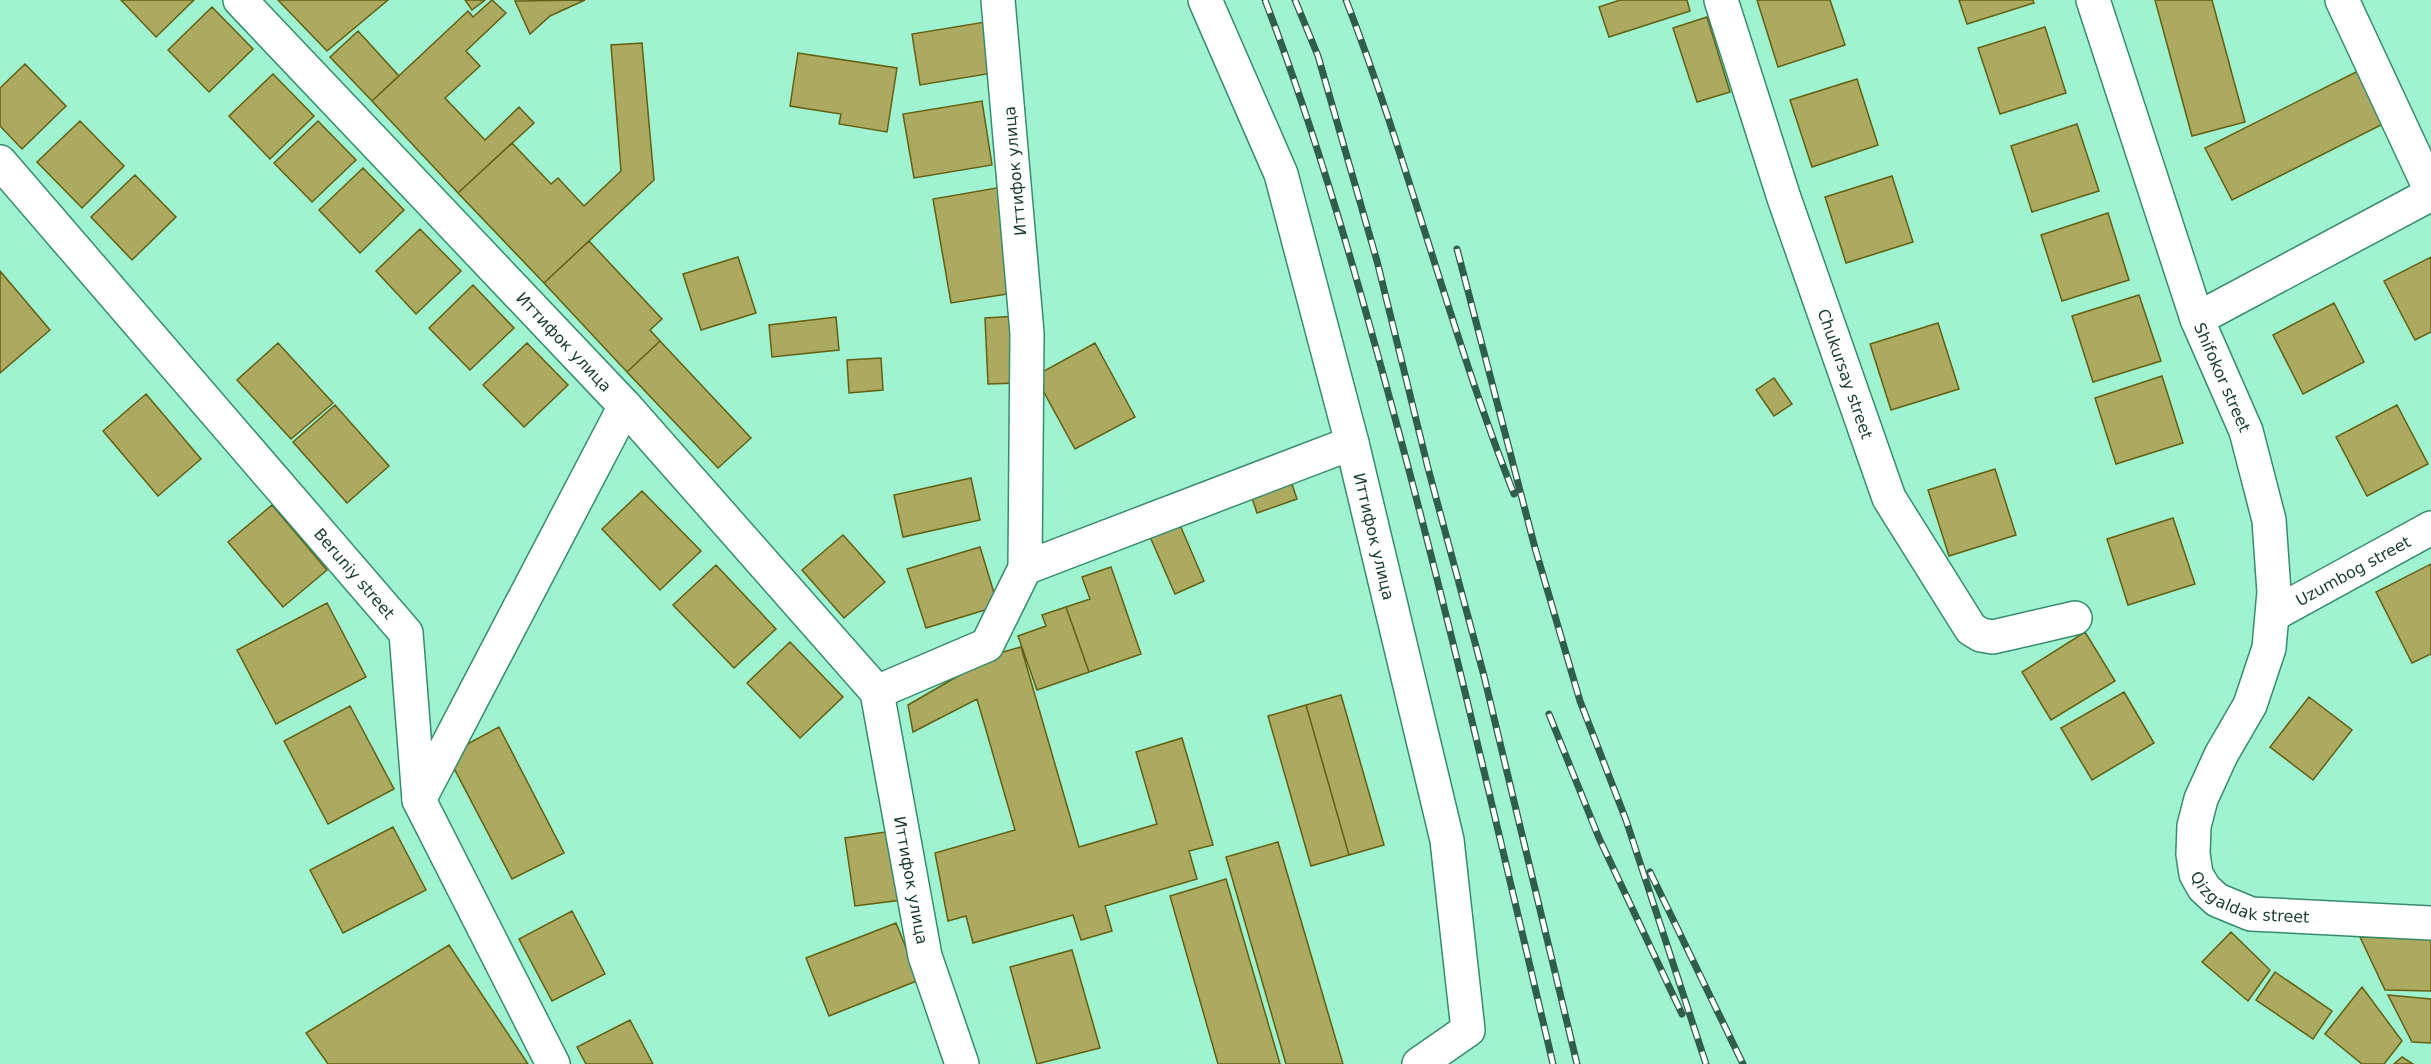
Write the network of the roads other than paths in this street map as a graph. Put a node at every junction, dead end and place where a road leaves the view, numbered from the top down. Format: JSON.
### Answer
{"nodes":[{"id":1,"x":240,"y":0,"type":"edge"},
{"id":2,"x":998,"y":0,"type":"edge"},
{"id":3,"x":1205,"y":0,"type":"edge"},
{"id":4,"x":1721,"y":0,"type":"edge"},
{"id":5,"x":2093,"y":0,"type":"edge"},
{"id":6,"x":2342,"y":0,"type":"edge"},
{"id":7,"x":0,"y":162,"type":"edge"},
{"id":8,"x":2431,"y":193,"type":"edge"},
{"id":9,"x":2198,"y":319,"type":"junction"},
{"id":10,"x":625,"y":406,"type":"junction"},
{"id":11,"x":1352,"y":443,"type":"junction"},
{"id":12,"x":2431,"y":528,"type":"edge"},
{"id":13,"x":1025,"y":568,"type":"junction"},
{"id":14,"x":2274,"y":614,"type":"junction"},
{"id":15,"x":2074,"y":618,"type":"dead end"},
{"id":16,"x":878,"y":692,"type":"junction"},
{"id":17,"x":2220,"y":755,"type":"joint"},
{"id":18,"x":418,"y":800,"type":"junction"},
{"id":19,"x":2431,"y":923,"type":"edge"},
{"id":20,"x":553,"y":1064,"type":"edge"},
{"id":21,"x":962,"y":1064,"type":"edge"},
{"id":22,"x":1419,"y":1064,"type":"edge"}],
"edges":[{"from":1,"to":10,"type":"street","name":"Иттифок улица"},
{"from":2,"to":13,"type":"street","name":"Иттифок улица"},
{"from":3,"to":11,"type":"street","name":"Иттифок улица"},
{"from":4,"to":15,"type":"street","name":"Chukursay street"},
{"from":5,"to":9,"type":"street","name":"Shifokor street"},
{"from":6,"to":8,"type":"street"},
{"from":7,"to":18,"type":"street","name":"Beruniy street"},
{"from":8,"to":9,"type":"street"},
{"from":9,"to":14,"type":"street","name":"Shifokor street"},
{"from":10,"to":16,"type":"street","name":"Иттифок улица"},
{"from":10,"to":18,"type":"street"},
{"from":11,"to":13,"type":"street"},
{"from":11,"to":22,"type":"street","name":"Иттифок улица"},
{"from":12,"to":14,"type":"street","name":"Uzumbog street"},
{"from":13,"to":16,"type":"street","name":"Иттифок улица"},
{"from":14,"to":17,"type":"street","name":"Shifokor street"},
{"from":16,"to":21,"type":"street","name":"Иттифок улица"},
{"from":17,"to":19,"type":"street","name":"Qizgaldak street"},
{"from":18,"to":20,"type":"street","name":"Beruniy street"}]}
